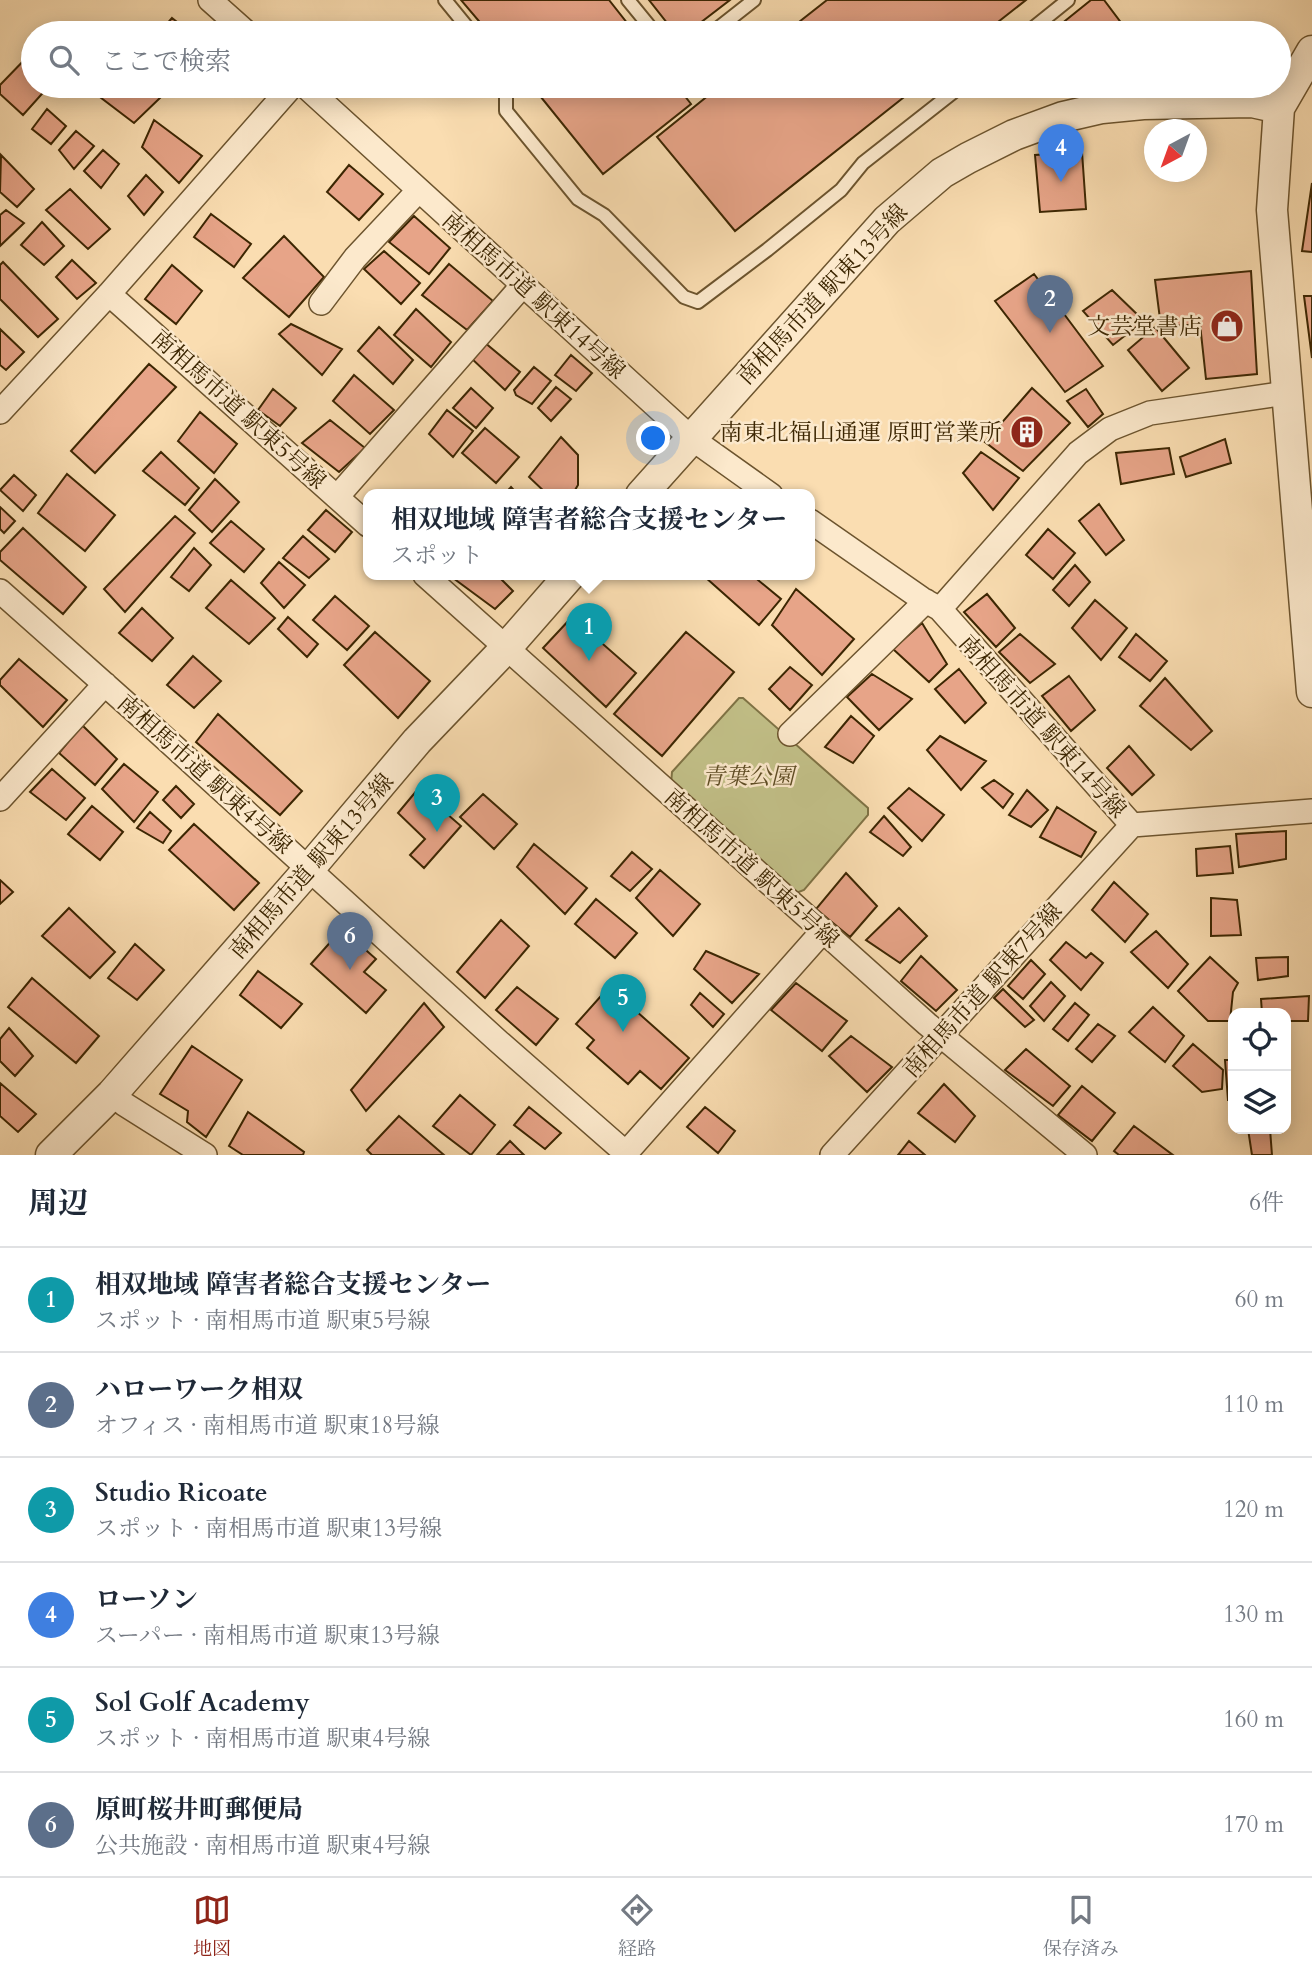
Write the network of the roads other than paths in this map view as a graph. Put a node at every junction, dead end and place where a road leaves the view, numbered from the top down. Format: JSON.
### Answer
{"nodes":[{"id":1,"x":210,"y":0,"type":"edge"},
{"id":2,"x":445,"y":0,"type":"edge"},
{"id":3,"x":628,"y":0,"type":"edge"},
{"id":4,"x":754,"y":0,"type":"edge"},
{"id":5,"x":1068,"y":0,"type":"edge"},
{"id":6,"x":234,"y":21,"type":"edge"},
{"id":7,"x":462,"y":21,"type":"edge"},
{"id":8,"x":645,"y":21,"type":"edge"},
{"id":9,"x":727,"y":21,"type":"edge"},
{"id":10,"x":1042,"y":21,"type":"edge"},
{"id":11,"x":1312,"y":51,"type":"edge"},
{"id":12,"x":1291,"y":87,"type":"edge"},
{"id":13,"x":282,"y":98,"type":"edge"},
{"id":14,"x":318,"y":98,"type":"edge"},
{"id":15,"x":506,"y":98,"type":"edge"},
{"id":16,"x":946,"y":98,"type":"edge"},
{"id":17,"x":1285,"y":98,"type":"edge"},
{"id":18,"x":1279,"y":108,"type":"junction"},
{"id":19,"x":419,"y":190,"type":"junction"},
{"id":20,"x":523,"y":285,"type":"junction"},
{"id":21,"x":110,"y":294,"type":"junction"},
{"id":22,"x":321,"y":303,"type":"dead end"},
{"id":23,"x":1286,"y":393,"type":"junction"},
{"id":24,"x":0,"y":412,"type":"edge"},
{"id":25,"x":691,"y":438,"type":"junction"},
{"id":26,"x":646,"y":489,"type":"edge"},
{"id":27,"x":763,"y":489,"type":"edge"},
{"id":28,"x":337,"y":497,"type":"junction"},
{"id":29,"x":363,"y":520,"type":"edge"},
{"id":30,"x":815,"y":524,"type":"edge"},
{"id":31,"x":431,"y":580,"type":"edge"},
{"id":32,"x":566,"y":580,"type":"edge"},
{"id":33,"x":0,"y":591,"type":"edge"},
{"id":34,"x":933,"y":605,"type":"junction"},
{"id":35,"x":506,"y":648,"type":"junction"},
{"id":36,"x":105,"y":684,"type":"junction"},
{"id":37,"x":1312,"y":692,"type":"edge"},
{"id":38,"x":790,"y":734,"type":"dead end"},
{"id":39,"x":0,"y":799,"type":"edge"},
{"id":40,"x":1312,"y":811,"type":"edge"},
{"id":41,"x":1132,"y":825,"type":"junction"},
{"id":42,"x":309,"y":869,"type":"junction"},
{"id":43,"x":822,"y":932,"type":"junction"},
{"id":44,"x":941,"y":1036,"type":"junction"},
{"id":45,"x":112,"y":1094,"type":"junction"},
{"id":46,"x":627,"y":1154,"type":"edge"},
{"id":47,"x":51,"y":1155,"type":"edge"},
{"id":48,"x":205,"y":1155,"type":"edge"},
{"id":49,"x":832,"y":1155,"type":"edge"},
{"id":50,"x":1085,"y":1155,"type":"edge"}],
"edges":[{"from":1,"to":6,"type":"street"},
{"from":2,"to":7,"type":"lane"},
{"from":3,"to":8,"type":"lane"},
{"from":4,"to":9,"type":"lane"},
{"from":5,"to":10,"type":"lane"},
{"from":11,"to":12,"type":"street"},
{"from":13,"to":21,"type":"street"},
{"from":14,"to":19,"type":"street","name":"南相馬市道 駅東14号線"},
{"from":15,"to":16,"type":"lane"},
{"from":17,"to":18,"type":"street"},
{"from":18,"to":23,"type":"street"},
{"from":18,"to":25,"type":"street","name":"南相馬市道 駅東13号線"},
{"from":19,"to":20,"type":"street","name":"南相馬市道 駅東14号線"},
{"from":19,"to":22,"type":"street"},
{"from":20,"to":25,"type":"street","name":"南相馬市道 駅東14号線"},
{"from":20,"to":28,"type":"street"},
{"from":21,"to":24,"type":"street"},
{"from":21,"to":28,"type":"street","name":"南相馬市道 駅東5号線"},
{"from":23,"to":34,"type":"street"},
{"from":23,"to":37,"type":"street"},
{"from":25,"to":26,"type":"street","name":"南相馬市道 駅東13号線"},
{"from":25,"to":27,"type":"street","name":"南相馬市道 駅東14号線"},
{"from":28,"to":29,"type":"street","name":"南相馬市道 駅東5号線"},
{"from":30,"to":34,"type":"street","name":"南相馬市道 駅東14号線"},
{"from":31,"to":35,"type":"street","name":"南相馬市道 駅東5号線"},
{"from":32,"to":35,"type":"street","name":"南相馬市道 駅東13号線"},
{"from":33,"to":36,"type":"street","name":"南相馬市道 駅東4号線"},
{"from":34,"to":38,"type":"street"},
{"from":34,"to":41,"type":"street","name":"南相馬市道 駅東14号線"},
{"from":35,"to":42,"type":"street","name":"南相馬市道 駅東13号線"},
{"from":35,"to":43,"type":"street","name":"南相馬市道 駅東5号線"},
{"from":36,"to":39,"type":"street"},
{"from":36,"to":42,"type":"street","name":"南相馬市道 駅東4号線"},
{"from":40,"to":41,"type":"street","name":"南相馬市道 駅東14号線"},
{"from":41,"to":44,"type":"street","name":"南相馬市道 駅東7号線"},
{"from":42,"to":45,"type":"street","name":"南相馬市道 駅東13号線"},
{"from":42,"to":46,"type":"street","name":"南相馬市道 駅東4号線"},
{"from":43,"to":44,"type":"street","name":"南相馬市道 駅東5号線"},
{"from":43,"to":46,"type":"street"},
{"from":44,"to":49,"type":"street","name":"南相馬市道 駅東7号線"},
{"from":44,"to":50,"type":"street","name":"南相馬市道 駅東5号線"},
{"from":45,"to":47,"type":"street","name":"南相馬市道 駅東13号線"},
{"from":45,"to":48,"type":"street"}]}
